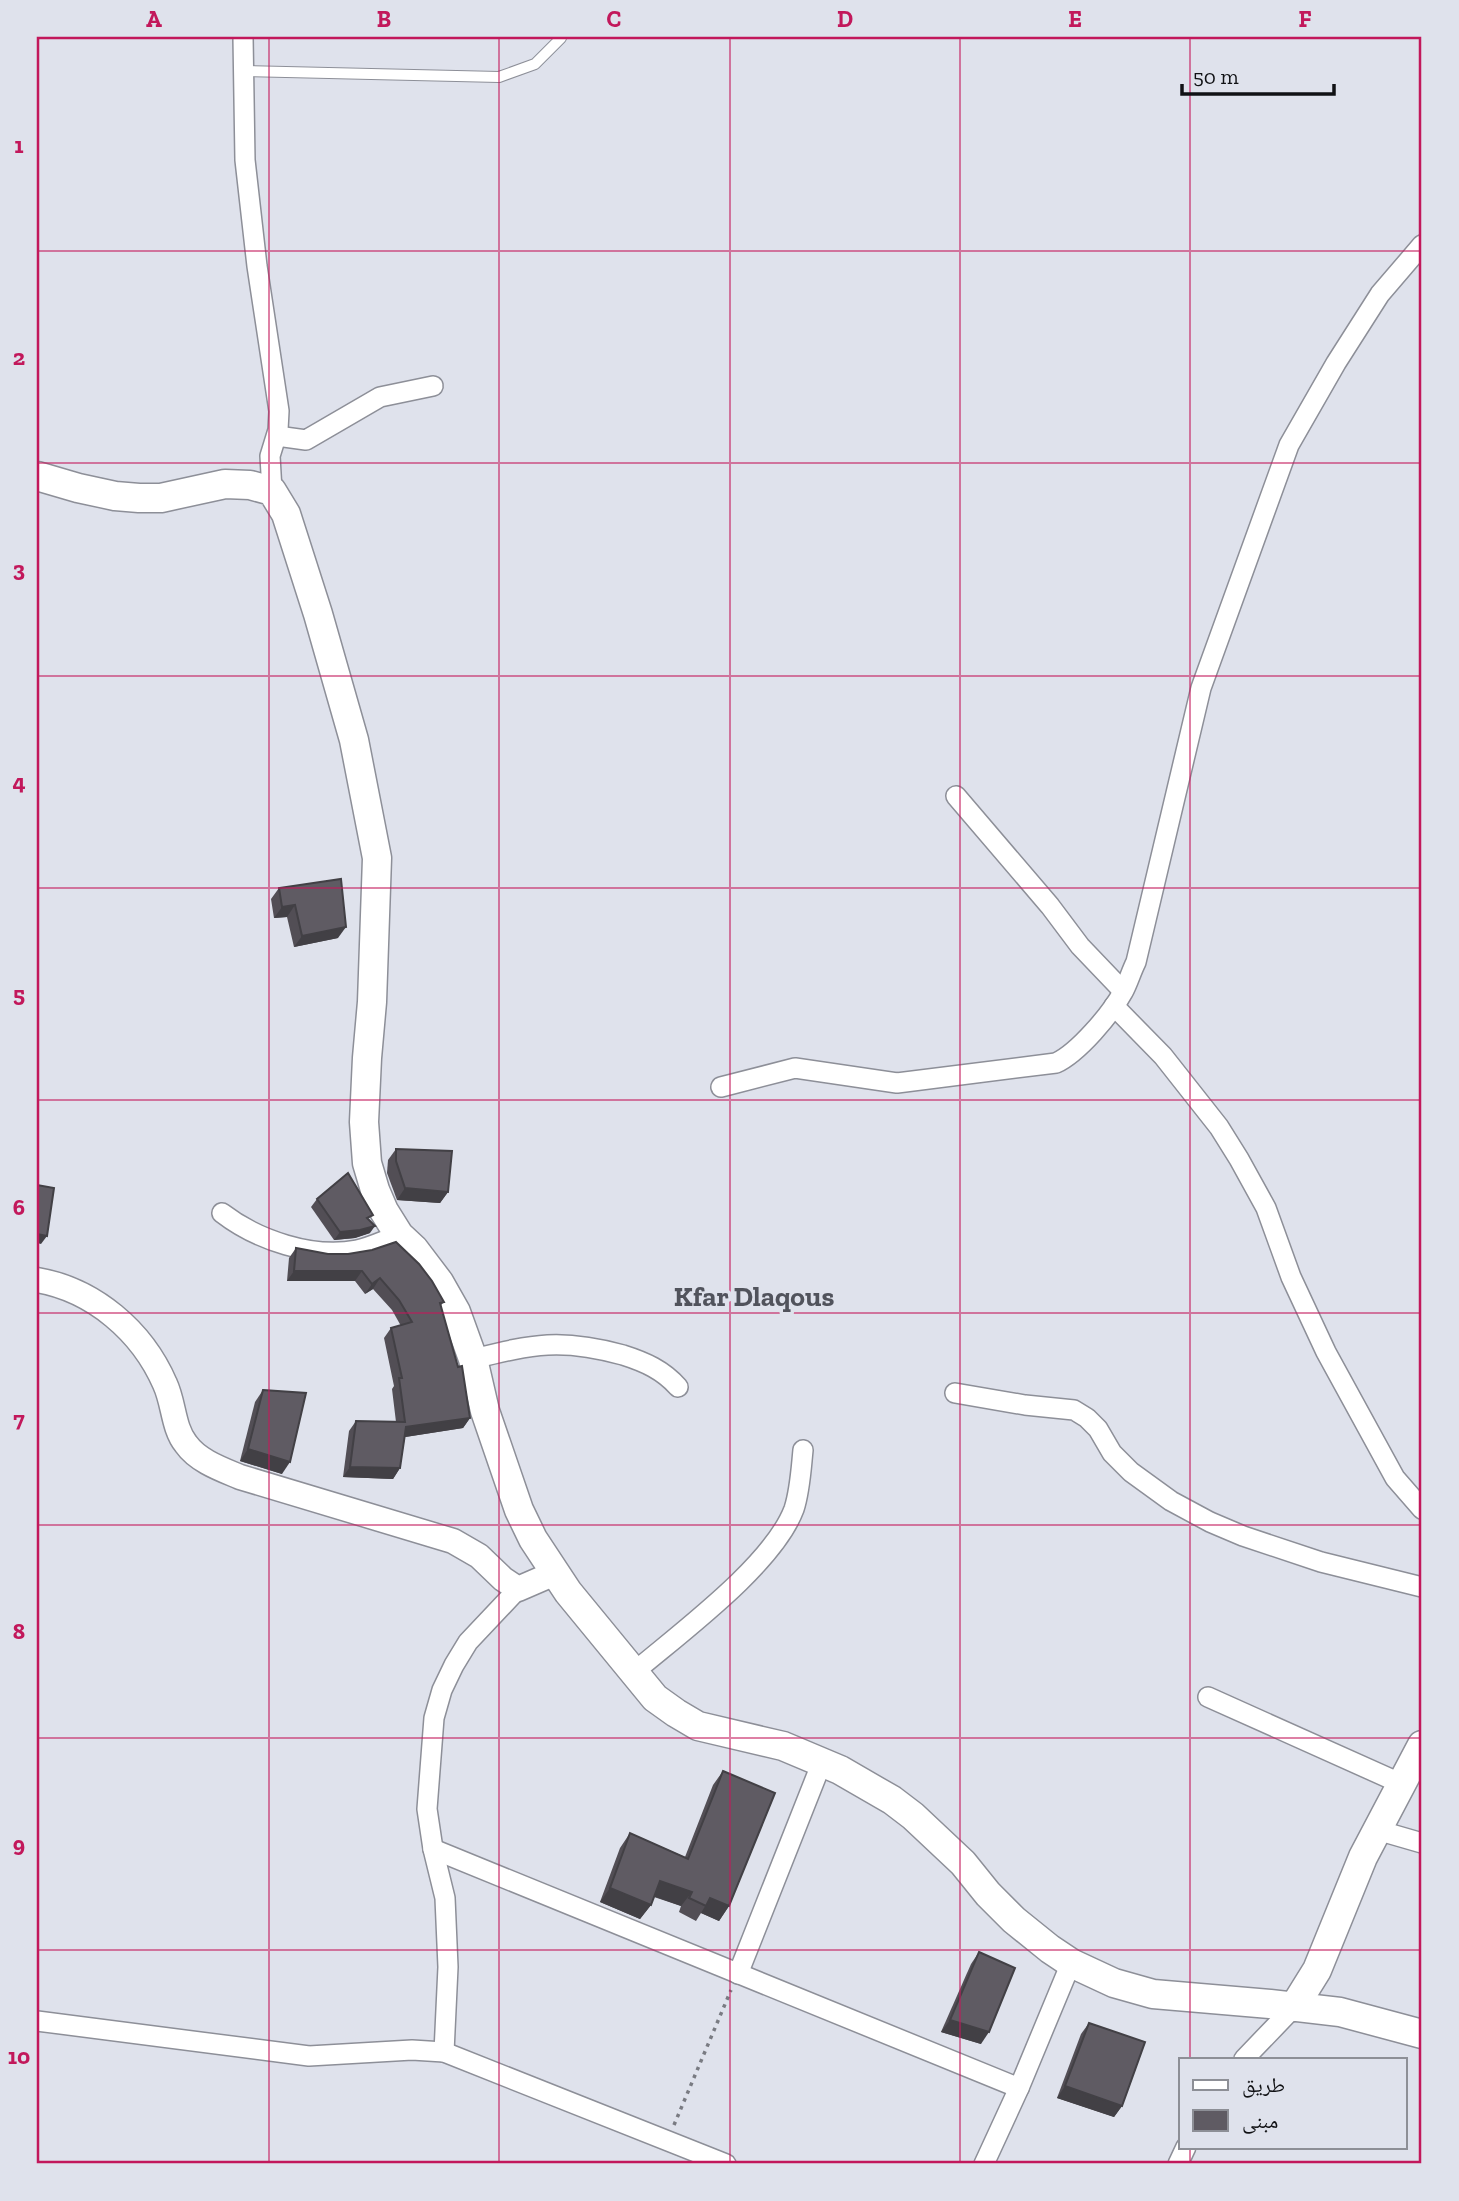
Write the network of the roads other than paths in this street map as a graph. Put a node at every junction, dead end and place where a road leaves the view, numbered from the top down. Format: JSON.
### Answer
{"nodes":[{"id":1,"x":243,"y":37,"type":"edge"},
{"id":2,"x":561,"y":38,"type":"edge"},
{"id":3,"x":243,"y":71,"type":"junction"},
{"id":4,"x":1422,"y":245,"type":"edge"},
{"id":5,"x":433,"y":386,"type":"dead end"},
{"id":6,"x":277,"y":436,"type":"junction"},
{"id":7,"x":37,"y":477,"type":"edge"},
{"id":8,"x":272,"y":491,"type":"junction"},
{"id":9,"x":956,"y":796,"type":"dead end"},
{"id":10,"x":1119,"y":999,"type":"junction"},
{"id":11,"x":721,"y":1087,"type":"dead end"},
{"id":12,"x":222,"y":1213,"type":"dead end"},
{"id":13,"x":399,"y":1235,"type":"junction"},
{"id":14,"x":37,"y":1280,"type":"edge"},
{"id":15,"x":473,"y":1359,"type":"junction"},
{"id":16,"x":678,"y":1387,"type":"dead end"},
{"id":17,"x":955,"y":1393,"type":"dead end"},
{"id":18,"x":803,"y":1450,"type":"dead end"},
{"id":19,"x":1422,"y":1508,"type":"edge"},
{"id":20,"x":555,"y":1573,"type":"junction"},
{"id":21,"x":1422,"y":1587,"type":"edge"},
{"id":22,"x":519,"y":1589,"type":"junction"},
{"id":23,"x":634,"y":1673,"type":"junction"},
{"id":24,"x":1208,"y":1697,"type":"dead end"},
{"id":25,"x":1422,"y":1745,"type":"edge"},
{"id":26,"x":822,"y":1762,"type":"junction"},
{"id":27,"x":1402,"y":1784,"type":"junction"},
{"id":28,"x":1377,"y":1830,"type":"junction"},
{"id":29,"x":1422,"y":1843,"type":"edge"},
{"id":30,"x":433,"y":1849,"type":"junction"},
{"id":31,"x":1071,"y":1963,"type":"junction"},
{"id":32,"x":738,"y":1974,"type":"junction"},
{"id":33,"x":1294,"y":2007,"type":"junction"},
{"id":34,"x":37,"y":2021,"type":"edge"},
{"id":35,"x":1422,"y":2034,"type":"edge"},
{"id":36,"x":444,"y":2052,"type":"junction"},
{"id":37,"x":1245,"y":2058,"type":"edge"},
{"id":38,"x":1019,"y":2088,"type":"junction"},
{"id":39,"x":1186,"y":2148,"type":"edge"},
{"id":40,"x":726,"y":2164,"type":"edge"},
{"id":41,"x":984,"y":2164,"type":"edge"},
{"id":42,"x":1178,"y":2164,"type":"edge"}],
"edges":[{"from":1,"to":3,"type":"street"},
{"from":2,"to":3,"type":"lane"},
{"from":3,"to":6,"type":"street"},
{"from":4,"to":10,"type":"street"},
{"from":5,"to":6,"type":"street"},
{"from":6,"to":8,"type":"street"},
{"from":7,"to":8,"type":"main road"},
{"from":8,"to":13,"type":"main road"},
{"from":9,"to":10,"type":"street"},
{"from":10,"to":11,"type":"street"},
{"from":10,"to":19,"type":"street"},
{"from":12,"to":13,"type":"street"},
{"from":13,"to":15,"type":"main road"},
{"from":14,"to":22,"type":"street"},
{"from":15,"to":16,"type":"street"},
{"from":15,"to":20,"type":"main road"},
{"from":17,"to":21,"type":"street"},
{"from":18,"to":23,"type":"street"},
{"from":20,"to":22,"type":"street"},
{"from":20,"to":23,"type":"main road"},
{"from":22,"to":30,"type":"street"},
{"from":23,"to":26,"type":"main road"},
{"from":24,"to":27,"type":"street"},
{"from":25,"to":27,"type":"main road"},
{"from":26,"to":31,"type":"main road"},
{"from":26,"to":32,"type":"street"},
{"from":27,"to":28,"type":"main road"},
{"from":28,"to":29,"type":"street"},
{"from":28,"to":33,"type":"main road"},
{"from":30,"to":32,"type":"street"},
{"from":30,"to":36,"type":"street"},
{"from":31,"to":33,"type":"main road"},
{"from":31,"to":38,"type":"street"},
{"from":32,"to":38,"type":"street"},
{"from":33,"to":35,"type":"main road"},
{"from":33,"to":37,"type":"street"},
{"from":34,"to":36,"type":"street"},
{"from":36,"to":40,"type":"street"},
{"from":38,"to":41,"type":"street"},
{"from":39,"to":42,"type":"street"}]}
